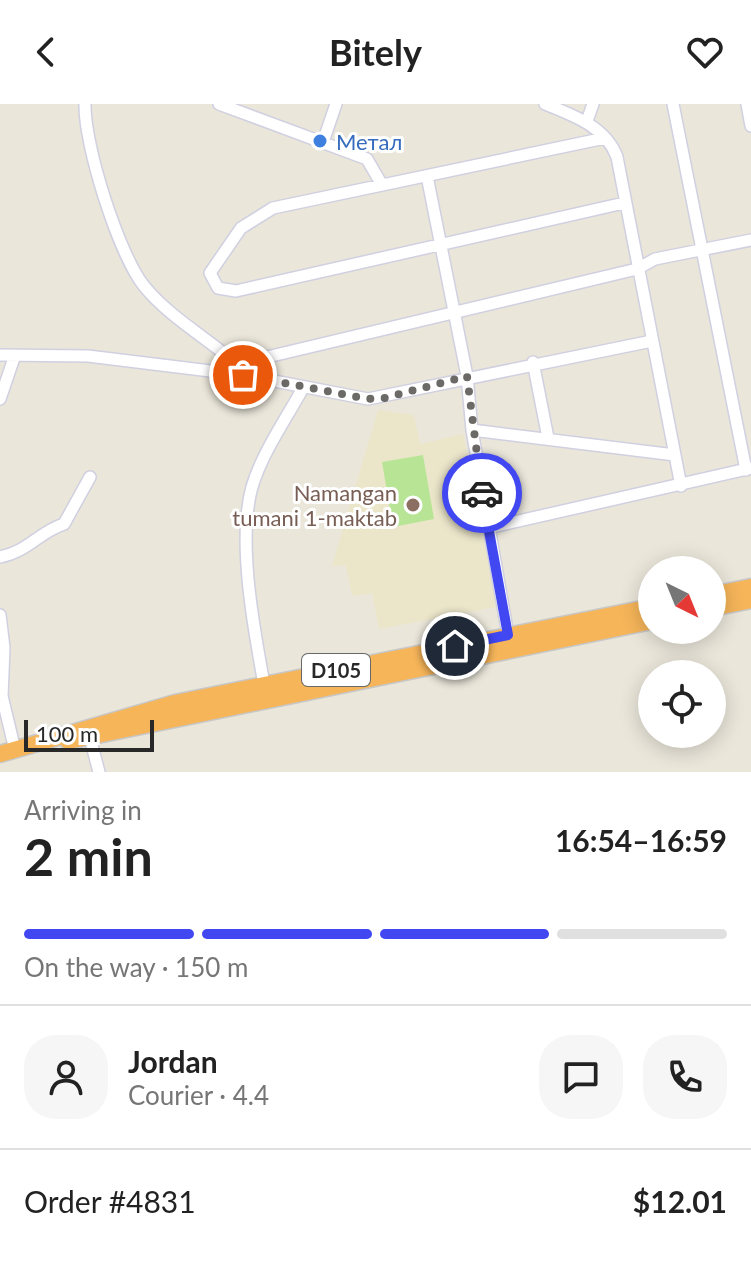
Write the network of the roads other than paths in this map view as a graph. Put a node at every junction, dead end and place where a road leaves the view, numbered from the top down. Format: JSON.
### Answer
{"nodes":[{"id":1,"x":85,"y":104,"type":"edge"},
{"id":2,"x":219,"y":104,"type":"edge"},
{"id":3,"x":336,"y":104,"type":"edge"},
{"id":4,"x":545,"y":104,"type":"edge"},
{"id":5,"x":593,"y":104,"type":"edge"},
{"id":6,"x":673,"y":104,"type":"edge"},
{"id":7,"x":747,"y":104,"type":"edge"},
{"id":8,"x":587,"y":121,"type":"junction"},
{"id":9,"x":751,"y":126,"type":"edge"},
{"id":10,"x":605,"y":138,"type":"junction"},
{"id":11,"x":323,"y":142,"type":"junction"},
{"id":12,"x":427,"y":176,"type":"junction"},
{"id":13,"x":382,"y":185,"type":"junction"},
{"id":14,"x":624,"y":203,"type":"junction"},
{"id":15,"x":751,"y":240,"type":"edge"},
{"id":16,"x":440,"y":244,"type":"junction"},
{"id":17,"x":702,"y":249,"type":"junction"},
{"id":18,"x":637,"y":269,"type":"junction"},
{"id":19,"x":455,"y":311,"type":"junction"},
{"id":20,"x":652,"y":341,"type":"junction"},
{"id":21,"x":0,"y":355,"type":"edge"},
{"id":22,"x":15,"y":355,"type":"junction"},
{"id":23,"x":533,"y":362,"type":"junction"},
{"id":24,"x":236,"y":370,"type":"junction"},
{"id":25,"x":467,"y":376,"type":"junction"},
{"id":26,"x":303,"y":388,"type":"junction"},
{"id":27,"x":0,"y":399,"type":"edge"},
{"id":28,"x":472,"y":430,"type":"junction"},
{"id":29,"x":548,"y":438,"type":"junction"},
{"id":30,"x":675,"y":455,"type":"junction"},
{"id":31,"x":748,"y":469,"type":"edge"},
{"id":32,"x":90,"y":477,"type":"dead end"},
{"id":33,"x":681,"y":486,"type":"junction"},
{"id":34,"x":488,"y":528,"type":"junction"},
{"id":35,"x":0,"y":557,"type":"edge"},
{"id":36,"x":751,"y":587,"type":"edge"},
{"id":37,"x":726,"y":592,"type":"edge"},
{"id":38,"x":751,"y":600,"type":"edge"},
{"id":39,"x":726,"y":605,"type":"edge"},
{"id":40,"x":638,"y":610,"type":"edge"},
{"id":41,"x":0,"y":615,"type":"edge"},
{"id":42,"x":638,"y":624,"type":"edge"},
{"id":43,"x":508,"y":635,"type":"junction"},
{"id":44,"x":264,"y":684,"type":"junction"},
{"id":45,"x":90,"y":738,"type":"junction"},
{"id":46,"x":12,"y":751,"type":"edge"},
{"id":47,"x":99,"y":772,"type":"edge"}],
"edges":[{"from":1,"to":24,"type":"street"},
{"from":2,"to":11,"type":"street"},
{"from":3,"to":11,"type":"street"},
{"from":4,"to":8,"type":"street"},
{"from":5,"to":8,"type":"street"},
{"from":6,"to":17,"type":"street"},
{"from":7,"to":9,"type":"street"},
{"from":8,"to":10,"type":"street"},
{"from":10,"to":12,"type":"street"},
{"from":10,"to":14,"type":"street"},
{"from":11,"to":13,"type":"street"},
{"from":12,"to":13,"type":"street"},
{"from":12,"to":16,"type":"street"},
{"from":13,"to":16,"type":"street"},
{"from":14,"to":16,"type":"street"},
{"from":14,"to":18,"type":"street"},
{"from":15,"to":17,"type":"street"},
{"from":16,"to":19,"type":"street"},
{"from":17,"to":18,"type":"street"},
{"from":17,"to":31,"type":"street"},
{"from":18,"to":19,"type":"street"},
{"from":18,"to":20,"type":"street"},
{"from":19,"to":24,"type":"street"},
{"from":19,"to":25,"type":"street"},
{"from":20,"to":23,"type":"street"},
{"from":20,"to":30,"type":"street"},
{"from":21,"to":22,"type":"street"},
{"from":22,"to":24,"type":"street"},
{"from":22,"to":27,"type":"street"},
{"from":23,"to":25,"type":"street"},
{"from":23,"to":29,"type":"street"},
{"from":24,"to":26,"type":"street"},
{"from":25,"to":26,"type":"street"},
{"from":25,"to":28,"type":"street"},
{"from":26,"to":44,"type":"street"},
{"from":28,"to":29,"type":"street"},
{"from":28,"to":34,"type":"street"},
{"from":29,"to":30,"type":"street"},
{"from":30,"to":33,"type":"street"},
{"from":31,"to":33,"type":"street"},
{"from":32,"to":35,"type":"street"},
{"from":33,"to":34,"type":"street"},
{"from":34,"to":43,"type":"street"},
{"from":36,"to":37,"type":"highway"},
{"from":38,"to":39,"type":"highway"},
{"from":40,"to":43,"type":"highway","number":"D105"},
{"from":41,"to":46,"type":"street"},
{"from":42,"to":45,"type":"highway","number":"D105"},
{"from":43,"to":44,"type":"highway","number":"D105"},
{"from":44,"to":46,"type":"highway","number":"D105"},
{"from":45,"to":46,"type":"highway","number":"D105"},
{"from":45,"to":47,"type":"street"}]}
